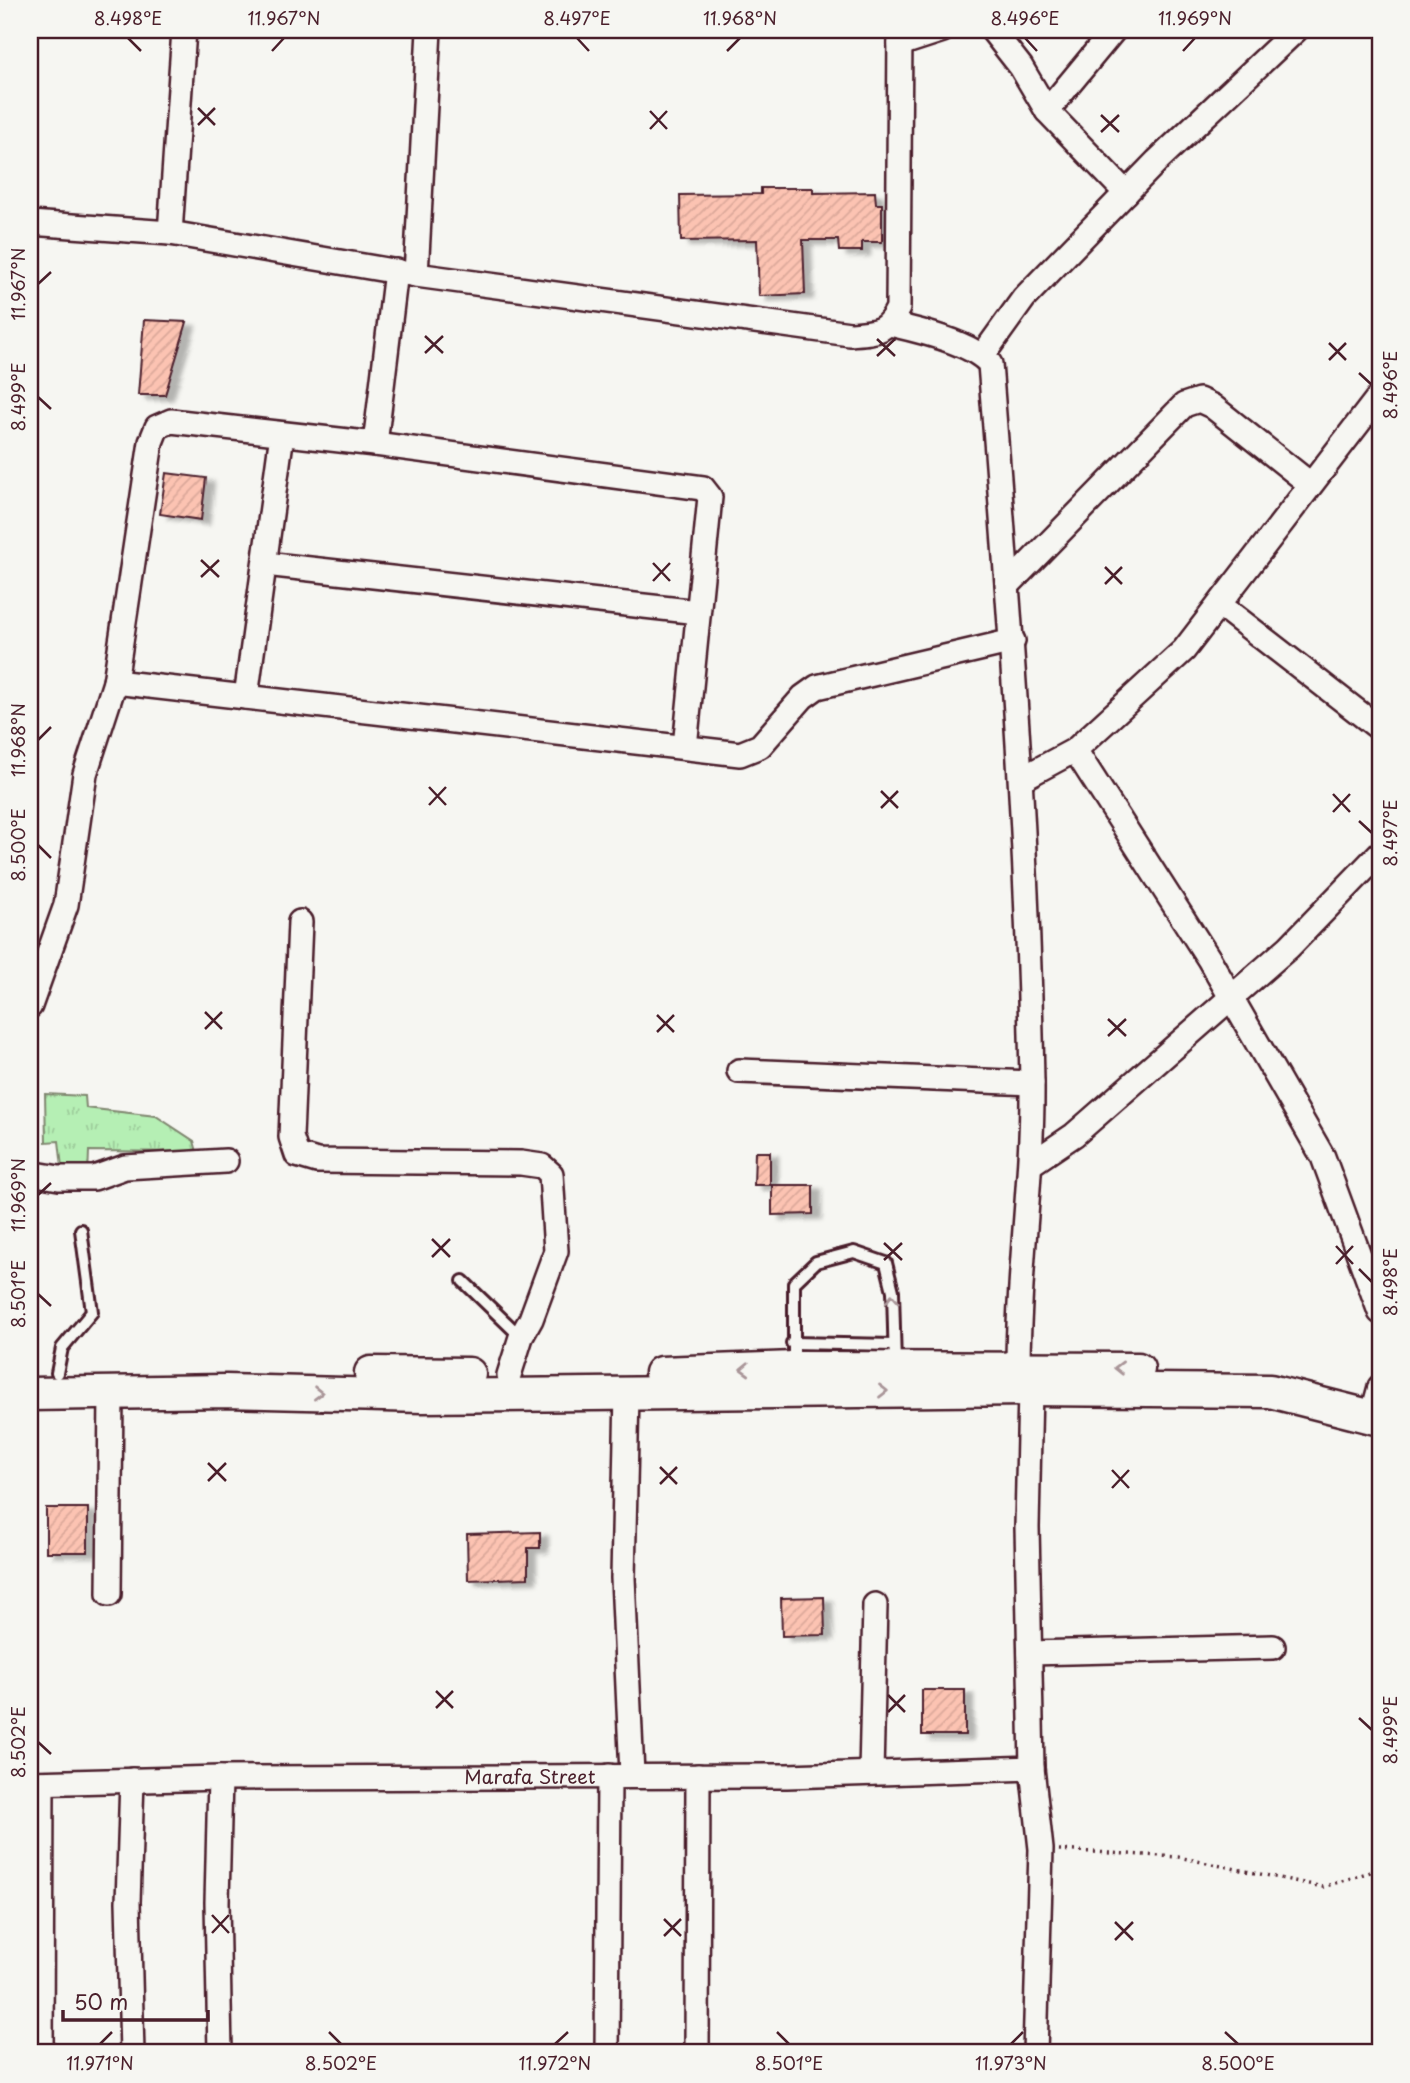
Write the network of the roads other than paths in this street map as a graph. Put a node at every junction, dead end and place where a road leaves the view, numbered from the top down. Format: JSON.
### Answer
{"nodes":[{"id":1,"x":184,"y":30,"type":"edge"},
{"id":2,"x":429,"y":30,"type":"edge"},
{"id":3,"x":943,"y":30,"type":"edge"},
{"id":4,"x":992,"y":30,"type":"edge"},
{"id":5,"x":1114,"y":30,"type":"edge"},
{"id":6,"x":1296,"y":30,"type":"edge"},
{"id":7,"x":900,"y":37,"type":"edge"},
{"id":8,"x":1047,"y":111,"type":"junction"},
{"id":9,"x":1126,"y":194,"type":"junction"},
{"id":10,"x":30,"y":223,"type":"edge"},
{"id":11,"x":170,"y":233,"type":"junction"},
{"id":12,"x":406,"y":273,"type":"junction"},
{"id":13,"x":890,"y":324,"type":"junction"},
{"id":14,"x":983,"y":355,"type":"junction"},
{"id":15,"x":1380,"y":395,"type":"edge"},
{"id":16,"x":282,"y":434,"type":"junction"},
{"id":17,"x":375,"y":444,"type":"junction"},
{"id":18,"x":1310,"y":484,"type":"junction"},
{"id":19,"x":265,"y":564,"type":"junction"},
{"id":20,"x":1008,"y":584,"type":"junction"},
{"id":21,"x":1220,"y":605,"type":"junction"},
{"id":22,"x":698,"y":612,"type":"junction"},
{"id":23,"x":1013,"y":641,"type":"junction"},
{"id":24,"x":115,"y":682,"type":"junction"},
{"id":25,"x":246,"y":697,"type":"junction"},
{"id":26,"x":1380,"y":729,"type":"edge"},
{"id":27,"x":685,"y":747,"type":"junction"},
{"id":28,"x":1074,"y":750,"type":"junction"},
{"id":29,"x":1023,"y":778,"type":"junction"},
{"id":30,"x":1380,"y":853,"type":"edge"},
{"id":31,"x":300,"y":922,"type":"dead end"},
{"id":32,"x":1231,"y":997,"type":"junction"},
{"id":33,"x":30,"y":1006,"type":"edge"},
{"id":34,"x":738,"y":1071,"type":"dead end"},
{"id":35,"x":1032,"y":1083,"type":"junction"},
{"id":36,"x":226,"y":1161,"type":"dead end"},
{"id":37,"x":1031,"y":1164,"type":"junction"},
{"id":38,"x":30,"y":1172,"type":"edge"},
{"id":39,"x":81,"y":1230,"type":"dead end"},
{"id":40,"x":463,"y":1281,"type":"dead end"},
{"id":41,"x":1380,"y":1312,"type":"edge"},
{"id":42,"x":521,"y":1337,"type":"junction"},
{"id":43,"x":793,"y":1355,"type":"junction"},
{"id":44,"x":895,"y":1356,"type":"junction"},
{"id":45,"x":848,"y":1368,"type":"junction"},
{"id":46,"x":43,"y":1374,"type":"edge"},
{"id":47,"x":509,"y":1374,"type":"junction"},
{"id":48,"x":1024,"y":1378,"type":"junction"},
{"id":49,"x":422,"y":1385,"type":"junction"},
{"id":50,"x":111,"y":1393,"type":"junction"},
{"id":51,"x":627,"y":1393,"type":"junction"},
{"id":52,"x":30,"y":1394,"type":"edge"},
{"id":53,"x":1378,"y":1403,"type":"edge"},
{"id":54,"x":109,"y":1594,"type":"dead end"},
{"id":55,"x":875,"y":1605,"type":"dead end"},
{"id":56,"x":1273,"y":1647,"type":"dead end"},
{"id":57,"x":1030,"y":1653,"type":"junction"},
{"id":58,"x":1032,"y":1768,"type":"junction"},
{"id":59,"x":871,"y":1773,"type":"junction"},
{"id":60,"x":632,"y":1774,"type":"junction"},
{"id":61,"x":609,"y":1776,"type":"junction"},
{"id":62,"x":698,"y":1776,"type":"junction"},
{"id":63,"x":220,"y":1777,"type":"junction"},
{"id":64,"x":132,"y":1780,"type":"junction"},
{"id":65,"x":36,"y":1783,"type":"edge"},
{"id":66,"x":41,"y":2053,"type":"edge"},
{"id":67,"x":132,"y":2053,"type":"edge"},
{"id":68,"x":220,"y":2053,"type":"edge"},
{"id":69,"x":607,"y":2053,"type":"edge"},
{"id":70,"x":697,"y":2053,"type":"edge"},
{"id":71,"x":1035,"y":2053,"type":"edge"}],
"edges":[{"from":1,"to":11,"type":"street"},
{"from":2,"to":12,"type":"street"},
{"from":3,"to":7,"type":"street"},
{"from":4,"to":8,"type":"street"},
{"from":5,"to":8,"type":"street"},
{"from":6,"to":9,"type":"street"},
{"from":7,"to":13,"type":"street"},
{"from":8,"to":9,"type":"street"},
{"from":9,"to":14,"type":"street"},
{"from":10,"to":11,"type":"street"},
{"from":11,"to":12,"type":"street"},
{"from":12,"to":13,"type":"street"},
{"from":12,"to":17,"type":"street"},
{"from":13,"to":14,"type":"street"},
{"from":14,"to":20,"type":"street"},
{"from":15,"to":18,"type":"street"},
{"from":16,"to":17,"type":"street"},
{"from":16,"to":19,"type":"street"},
{"from":16,"to":24,"type":"street"},
{"from":17,"to":22,"type":"street"},
{"from":18,"to":20,"type":"street"},
{"from":18,"to":21,"type":"street"},
{"from":19,"to":22,"type":"street"},
{"from":19,"to":25,"type":"street"},
{"from":20,"to":23,"type":"street"},
{"from":21,"to":26,"type":"street"},
{"from":21,"to":28,"type":"street"},
{"from":22,"to":27,"type":"street"},
{"from":23,"to":27,"type":"street"},
{"from":23,"to":29,"type":"street"},
{"from":24,"to":25,"type":"street"},
{"from":24,"to":33,"type":"street"},
{"from":25,"to":27,"type":"street"},
{"from":28,"to":29,"type":"street"},
{"from":28,"to":32,"type":"street"},
{"from":29,"to":35,"type":"street"},
{"from":30,"to":32,"type":"street"},
{"from":31,"to":42,"type":"street"},
{"from":32,"to":37,"type":"street"},
{"from":32,"to":41,"type":"street"},
{"from":34,"to":35,"type":"street"},
{"from":35,"to":37,"type":"street"},
{"from":36,"to":38,"type":"street"},
{"from":37,"to":48,"type":"street"},
{"from":39,"to":46,"type":"lane"},
{"from":40,"to":42,"type":"lane"},
{"from":42,"to":47,"type":"street"},
{"from":44,"to":43,"type":"lane","one_way":true},
{"from":43,"to":45,"type":"main road"},
{"from":43,"to":47,"type":"main road","one_way":true},
{"from":44,"to":45,"type":"main road"},
{"from":44,"to":48,"type":"main road"},
{"from":45,"to":48,"type":"main road","one_way":true},
{"from":45,"to":51,"type":"main road"},
{"from":46,"to":49,"type":"main road"},
{"from":47,"to":49,"type":"main road"},
{"from":48,"to":53,"type":"main road"},
{"from":48,"to":57,"type":"street"},
{"from":50,"to":49,"type":"main road","one_way":true},
{"from":49,"to":51,"type":"main road"},
{"from":50,"to":52,"type":"main road"},
{"from":50,"to":54,"type":"street"},
{"from":51,"to":60,"type":"street"},
{"from":55,"to":59,"type":"street"},
{"from":56,"to":57,"type":"street"},
{"from":57,"to":58,"type":"street"},
{"from":58,"to":59,"type":"street","name":"Marafa Street"},
{"from":58,"to":71,"type":"street"},
{"from":59,"to":62,"type":"street","name":"Marafa Street"},
{"from":60,"to":61,"type":"street","name":"Marafa Street"},
{"from":60,"to":62,"type":"street","name":"Marafa Street"},
{"from":61,"to":63,"type":"street","name":"Marafa Street"},
{"from":61,"to":69,"type":"street"},
{"from":62,"to":70,"type":"street"},
{"from":63,"to":64,"type":"street","name":"Marafa Street"},
{"from":63,"to":68,"type":"street"},
{"from":64,"to":65,"type":"street","name":"Marafa Street"},
{"from":64,"to":67,"type":"street"},
{"from":65,"to":66,"type":"street"}]}
